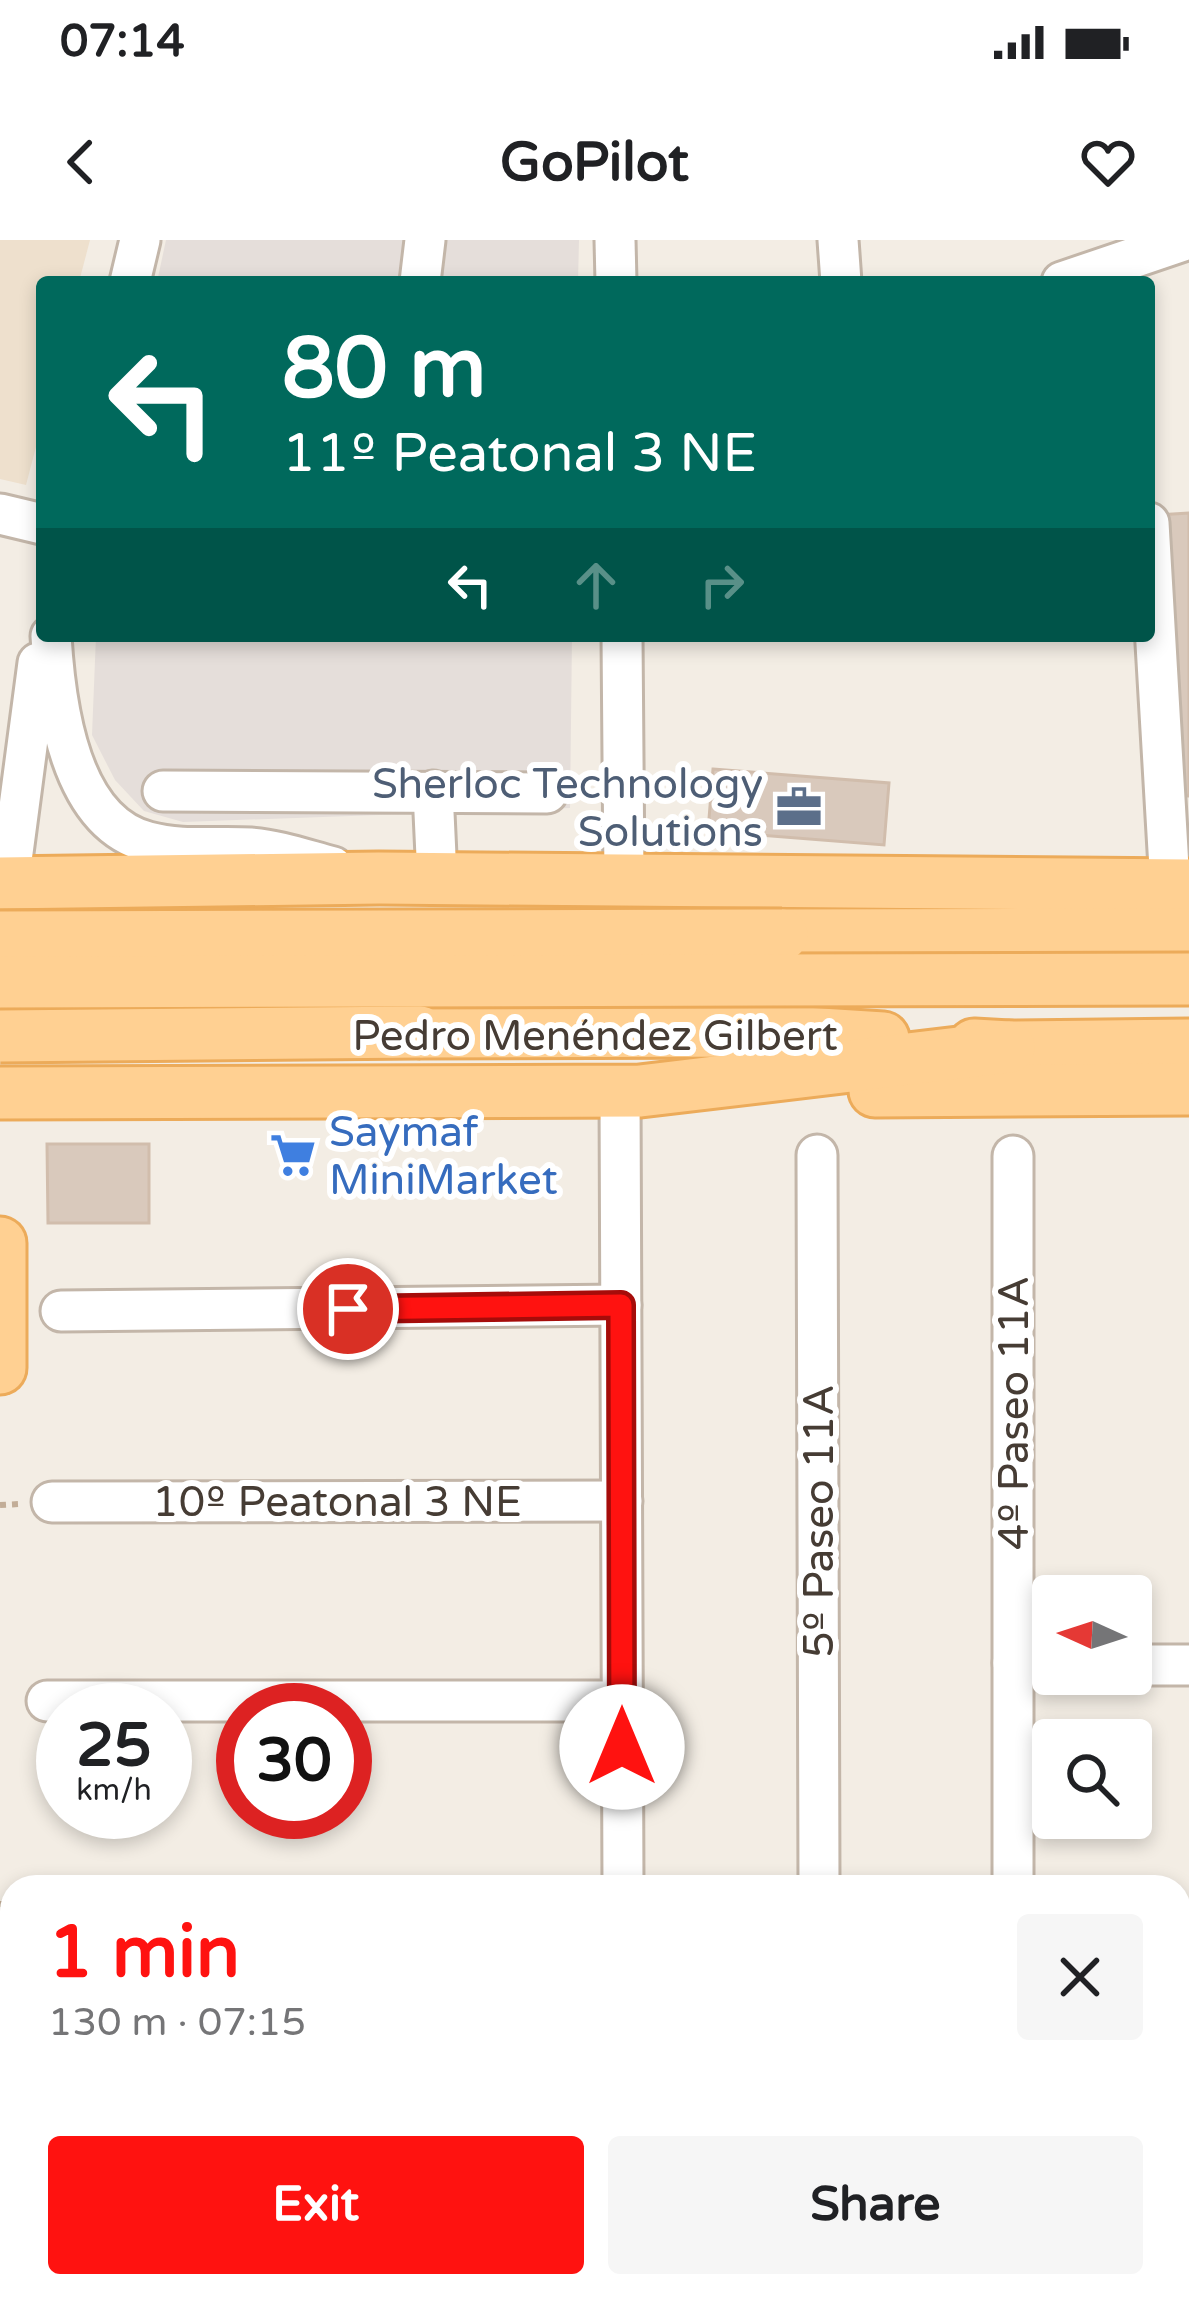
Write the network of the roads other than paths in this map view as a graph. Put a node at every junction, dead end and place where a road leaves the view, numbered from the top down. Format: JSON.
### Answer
{"nodes":[{"id":1,"x":140,"y":240,"type":"edge"},
{"id":2,"x":425,"y":240,"type":"edge"},
{"id":3,"x":615,"y":240,"type":"edge"},
{"id":4,"x":838,"y":240,"type":"edge"},
{"id":5,"x":1186,"y":240,"type":"edge"},
{"id":6,"x":131,"y":276,"type":"edge"},
{"id":7,"x":421,"y":276,"type":"edge"},
{"id":8,"x":616,"y":276,"type":"edge"},
{"id":9,"x":841,"y":276,"type":"edge"},
{"id":10,"x":1080,"y":276,"type":"edge"},
{"id":11,"x":0,"y":514,"type":"edge"},
{"id":12,"x":36,"y":523,"type":"edge"},
{"id":13,"x":1155,"y":584,"type":"edge"},
{"id":14,"x":622,"y":642,"type":"edge"},
{"id":15,"x":44,"y":646,"type":"edge"},
{"id":16,"x":2,"y":754,"type":"edge"},
{"id":17,"x":163,"y":791,"type":"dead end"},
{"id":18,"x":433,"y":791,"type":"junction"},
{"id":19,"x":547,"y":793,"type":"dead end"},
{"id":20,"x":1178,"y":816,"type":"edge"},
{"id":21,"x":379,"y":878,"type":"junction"},
{"id":22,"x":437,"y":878,"type":"junction"},
{"id":23,"x":624,"y":880,"type":"junction"},
{"id":24,"x":116,"y":882,"type":"junction"},
{"id":25,"x":4,"y":883,"type":"edge"},
{"id":26,"x":1179,"y":885,"type":"edge"},
{"id":27,"x":1189,"y":934,"type":"edge"},
{"id":28,"x":0,"y":937,"type":"edge"},
{"id":29,"x":1189,"y":979,"type":"edge"},
{"id":30,"x":0,"y":982,"type":"edge"},
{"id":31,"x":0,"y":1036,"type":"edge"},
{"id":32,"x":1189,"y":1045,"type":"edge"},
{"id":33,"x":1009,"y":1047,"type":"junction"},
{"id":34,"x":1189,"y":1089,"type":"edge"},
{"id":35,"x":630,"y":1091,"type":"junction"},
{"id":36,"x":0,"y":1093,"type":"edge"},
{"id":37,"x":125,"y":1093,"type":"junction"},
{"id":38,"x":0,"y":1134,"type":"edge"},
{"id":39,"x":818,"y":1155,"type":"dead end"},
{"id":40,"x":1013,"y":1156,"type":"dead end"},
{"id":41,"x":0,"y":1243,"type":"edge"},
{"id":42,"x":621,"y":1305,"type":"junction"},
{"id":43,"x":61,"y":1311,"type":"dead end"},
{"id":44,"x":0,"y":1368,"type":"edge"},
{"id":45,"x":622,"y":1501,"type":"junction"},
{"id":46,"x":52,"y":1502,"type":"dead end"},
{"id":47,"x":1013,"y":1663,"type":"junction"},
{"id":48,"x":1032,"y":1663,"type":"edge"},
{"id":49,"x":1152,"y":1665,"type":"edge"},
{"id":50,"x":1189,"y":1665,"type":"edge"},
{"id":51,"x":192,"y":1701,"type":"edge"},
{"id":52,"x":622,"y":1701,"type":"junction"},
{"id":53,"x":623,"y":1875,"type":"edge"},
{"id":54,"x":819,"y":1875,"type":"edge"},
{"id":55,"x":1013,"y":1875,"type":"edge"}],
"edges":[{"from":1,"to":6,"type":"street"},
{"from":2,"to":7,"type":"street"},
{"from":3,"to":8,"type":"street"},
{"from":4,"to":9,"type":"street"},
{"from":5,"to":10,"type":"street"},
{"from":11,"to":12,"type":"street"},
{"from":13,"to":20,"type":"street"},
{"from":14,"to":23,"type":"street"},
{"from":15,"to":16,"type":"street"},
{"from":15,"to":21,"type":"street"},
{"from":15,"to":25,"type":"street"},
{"from":17,"to":18,"type":"street"},
{"from":18,"to":19,"type":"street"},
{"from":18,"to":22,"type":"street"},
{"from":20,"to":26,"type":"street"},
{"from":21,"to":22,"type":"main road"},
{"from":21,"to":24,"type":"main road"},
{"from":22,"to":23,"type":"main road"},
{"from":23,"to":26,"type":"main road"},
{"from":24,"to":25,"type":"main road"},
{"from":24,"to":37,"type":"main road"},
{"from":25,"to":36,"type":"main road"},
{"from":27,"to":28,"type":"main road","bridge":true},
{"from":29,"to":30,"type":"main road","name":"Pedro Menéndez Gilbert","bridge":true},
{"from":31,"to":33,"type":"main road","name":"Pedro Menéndez Gilbert","bridge":true},
{"from":32,"to":33,"type":"main road","name":"Pedro Menéndez Gilbert"},
{"from":33,"to":35,"type":"main road"},
{"from":34,"to":35,"type":"main road"},
{"from":35,"to":37,"type":"main road"},
{"from":35,"to":42,"type":"street"},
{"from":36,"to":37,"type":"main road"},
{"from":36,"to":38,"type":"main road"},
{"from":39,"to":54,"type":"street","name":"5º Paseo 11A"},
{"from":40,"to":47,"type":"street","name":"4º Paseo 11A"},
{"from":41,"to":44,"type":"main road"},
{"from":42,"to":43,"type":"street"},
{"from":42,"to":45,"type":"street"},
{"from":45,"to":46,"type":"street","name":"10º Peatonal 3 NE"},
{"from":45,"to":52,"type":"street"},
{"from":47,"to":48,"type":"street"},
{"from":47,"to":55,"type":"street","name":"4º Paseo 11A"},
{"from":49,"to":50,"type":"street"},
{"from":51,"to":52,"type":"street"},
{"from":52,"to":53,"type":"street"}]}
